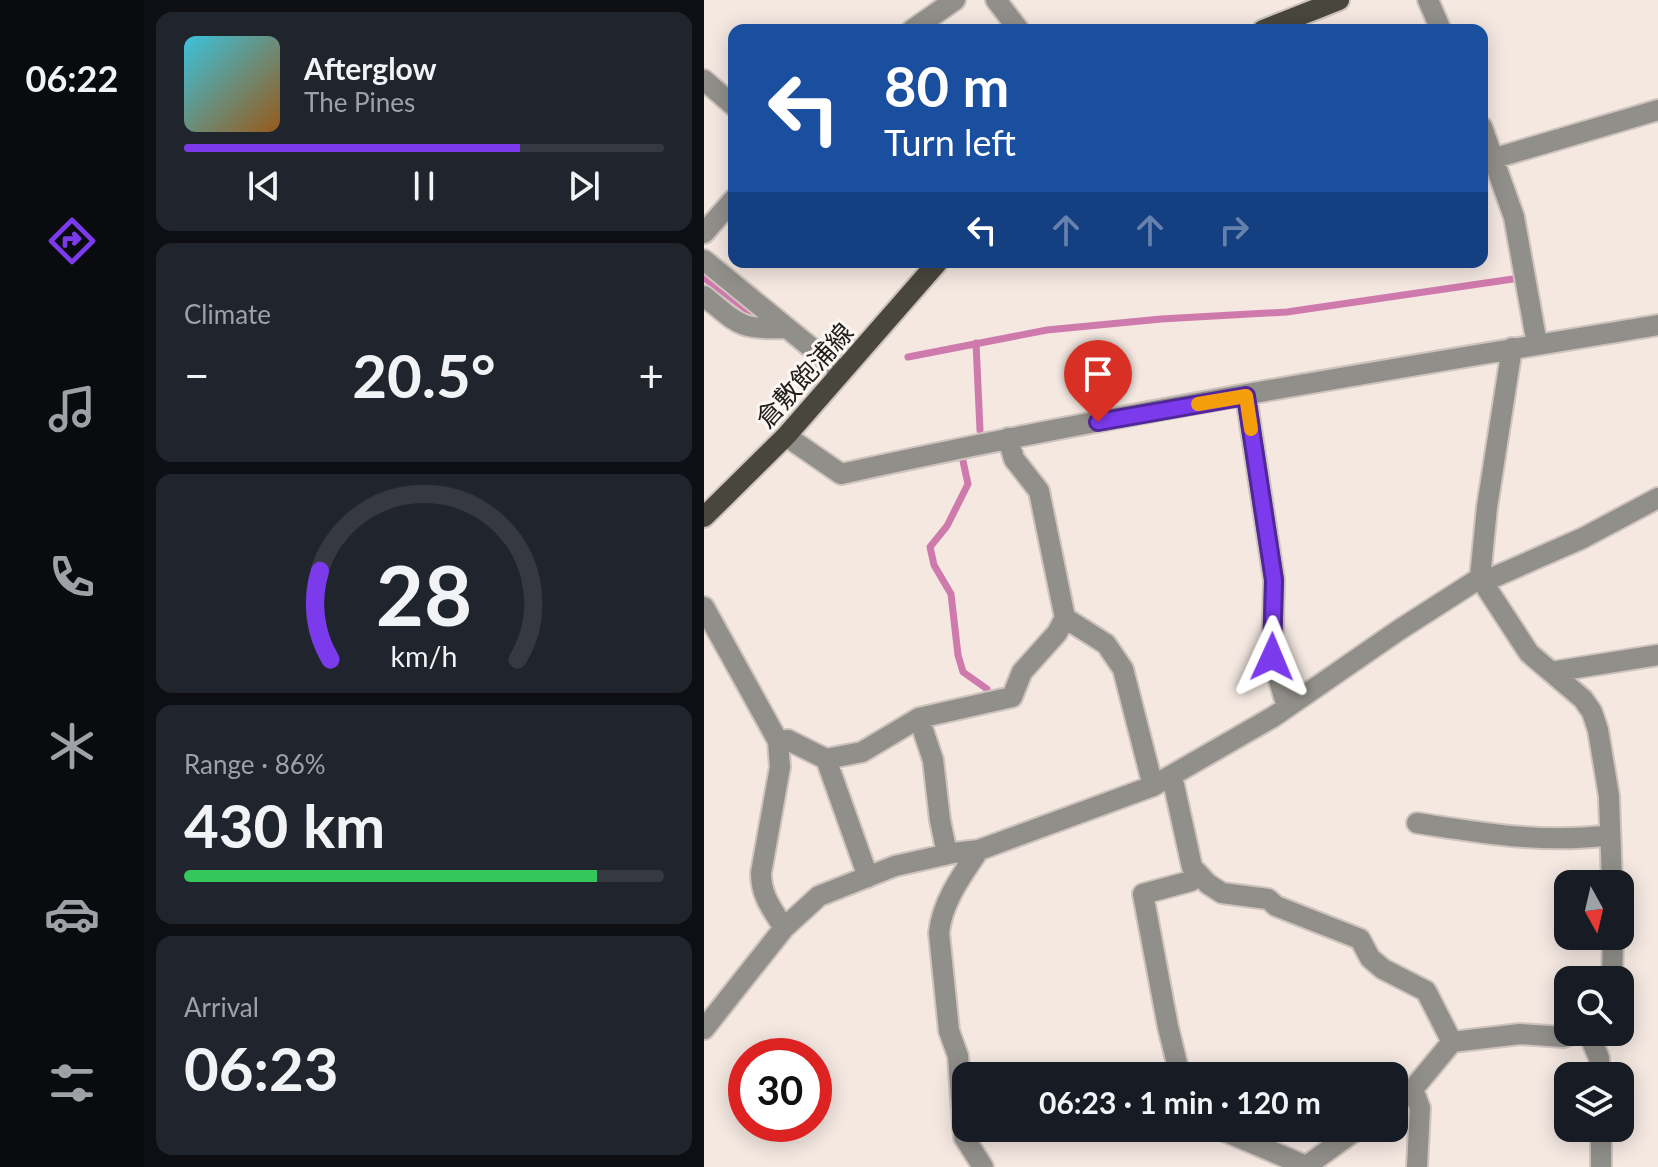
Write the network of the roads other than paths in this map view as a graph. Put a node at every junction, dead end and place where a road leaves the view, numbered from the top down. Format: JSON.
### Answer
{"nodes":[{"id":1,"x":955,"y":0,"type":"edge"},
{"id":2,"x":996,"y":0,"type":"edge"},
{"id":3,"x":1339,"y":0,"type":"edge"},
{"id":4,"x":1428,"y":0,"type":"edge"},
{"id":5,"x":921,"y":24,"type":"edge"},
{"id":6,"x":1014,"y":24,"type":"edge"},
{"id":7,"x":1278,"y":24,"type":"edge"},
{"id":8,"x":1438,"y":24,"type":"edge"},
{"id":9,"x":704,"y":80,"type":"edge"},
{"id":10,"x":728,"y":101,"type":"edge"},
{"id":11,"x":1658,"y":110,"type":"edge"},
{"id":12,"x":1489,"y":160,"type":"edge"},
{"id":13,"x":728,"y":206,"type":"edge"},
{"id":14,"x":704,"y":233,"type":"edge"},
{"id":15,"x":704,"y":260,"type":"edge"},
{"id":16,"x":933,"y":268,"type":"edge"},
{"id":17,"x":704,"y":296,"type":"edge"},
{"id":18,"x":1658,"y":325,"type":"edge"},
{"id":19,"x":787,"y":328,"type":"junction"},
{"id":20,"x":1537,"y":344,"type":"junction"},
{"id":21,"x":1512,"y":348,"type":"junction"},
{"id":22,"x":841,"y":372,"type":"junction"},
{"id":23,"x":1246,"y":396,"type":"junction"},
{"id":24,"x":786,"y":436,"type":"junction"},
{"id":25,"x":1008,"y":438,"type":"junction"},
{"id":26,"x":1658,"y":498,"type":"edge"},
{"id":27,"x":704,"y":517,"type":"edge"},
{"id":28,"x":1480,"y":578,"type":"junction"},
{"id":29,"x":704,"y":607,"type":"edge"},
{"id":30,"x":1065,"y":618,"type":"junction"},
{"id":31,"x":1658,"y":655,"type":"edge"},
{"id":32,"x":1551,"y":672,"type":"junction"},
{"id":33,"x":1287,"y":707,"type":"junction"},
{"id":34,"x":919,"y":718,"type":"junction"},
{"id":35,"x":778,"y":741,"type":"junction"},
{"id":36,"x":826,"y":759,"type":"junction"},
{"id":37,"x":1172,"y":776,"type":"junction"},
{"id":38,"x":1153,"y":786,"type":"junction"},
{"id":39,"x":1417,"y":823,"type":"dead end"},
{"id":40,"x":1610,"y":835,"type":"junction"},
{"id":41,"x":979,"y":850,"type":"junction"},
{"id":42,"x":947,"y":854,"type":"junction"},
{"id":43,"x":1611,"y":870,"type":"edge"},
{"id":44,"x":1199,"y":875,"type":"junction"},
{"id":45,"x":868,"y":877,"type":"junction"},
{"id":46,"x":784,"y":928,"type":"junction"},
{"id":47,"x":707,"y":1017,"type":"edge"},
{"id":48,"x":1554,"y":1036,"type":"edge"},
{"id":49,"x":1452,"y":1042,"type":"junction"},
{"id":50,"x":1177,"y":1062,"type":"edge"},
{"id":51,"x":1413,"y":1089,"type":"junction"},
{"id":52,"x":1408,"y":1092,"type":"edge"},
{"id":53,"x":1249,"y":1142,"type":"edge"},
{"id":54,"x":1340,"y":1142,"type":"edge"},
{"id":55,"x":1601,"y":1142,"type":"edge"},
{"id":56,"x":983,"y":1167,"type":"edge"},
{"id":57,"x":1306,"y":1167,"type":"edge"},
{"id":58,"x":1417,"y":1167,"type":"edge"},
{"id":59,"x":1601,"y":1167,"type":"edge"}],
"edges":[{"from":1,"to":5,"type":"street"},
{"from":2,"to":6,"type":"street"},
{"from":3,"to":7,"type":"main road"},
{"from":4,"to":8,"type":"street"},
{"from":9,"to":10,"type":"street"},
{"from":11,"to":12,"type":"street"},
{"from":12,"to":20,"type":"street"},
{"from":13,"to":14,"type":"street"},
{"from":15,"to":19,"type":"street"},
{"from":16,"to":22,"type":"main road","name":"倉敷飽浦線"},
{"from":17,"to":19,"type":"street"},
{"from":18,"to":20,"type":"street"},
{"from":19,"to":22,"type":"street"},
{"from":20,"to":21,"type":"street"},
{"from":21,"to":23,"type":"street"},
{"from":21,"to":28,"type":"street"},
{"from":22,"to":24,"type":"main road","name":"倉敷飽浦線"},
{"from":23,"to":25,"type":"street"},
{"from":23,"to":33,"type":"street"},
{"from":24,"to":25,"type":"street"},
{"from":24,"to":27,"type":"main road","name":"倉敷飽浦線"},
{"from":25,"to":30,"type":"street"},
{"from":26,"to":28,"type":"street"},
{"from":28,"to":32,"type":"street"},
{"from":28,"to":33,"type":"street"},
{"from":29,"to":35,"type":"street"},
{"from":30,"to":34,"type":"street"},
{"from":30,"to":38,"type":"street"},
{"from":31,"to":32,"type":"street"},
{"from":32,"to":40,"type":"street"},
{"from":33,"to":37,"type":"street"},
{"from":34,"to":36,"type":"street"},
{"from":34,"to":42,"type":"street"},
{"from":35,"to":36,"type":"street"},
{"from":35,"to":46,"type":"street"},
{"from":36,"to":45,"type":"street"},
{"from":37,"to":38,"type":"street"},
{"from":37,"to":44,"type":"street"},
{"from":38,"to":41,"type":"street"},
{"from":39,"to":40,"type":"street"},
{"from":40,"to":43,"type":"street"},
{"from":41,"to":42,"type":"street"},
{"from":41,"to":56,"type":"street"},
{"from":42,"to":45,"type":"street"},
{"from":44,"to":49,"type":"street"},
{"from":44,"to":50,"type":"street"},
{"from":45,"to":46,"type":"street"},
{"from":46,"to":47,"type":"street"},
{"from":48,"to":49,"type":"street"},
{"from":49,"to":51,"type":"street"},
{"from":51,"to":52,"type":"street"},
{"from":51,"to":58,"type":"street"},
{"from":53,"to":57,"type":"street"},
{"from":54,"to":57,"type":"street"},
{"from":55,"to":59,"type":"street"}]}
